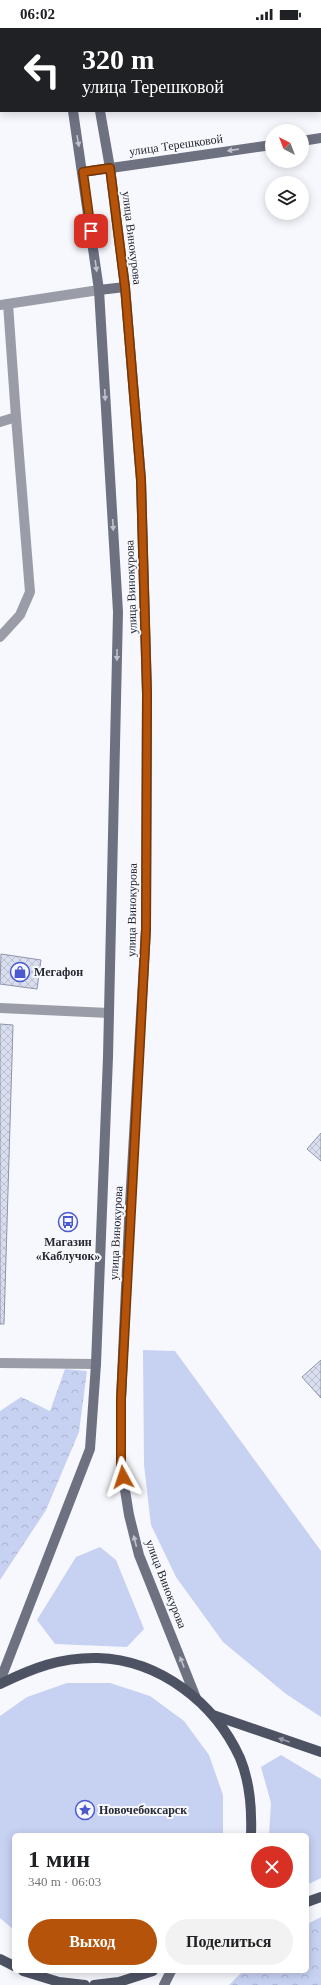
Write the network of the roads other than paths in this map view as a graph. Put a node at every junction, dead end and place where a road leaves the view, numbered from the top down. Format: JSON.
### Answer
{"nodes":[{"id":1,"x":73,"y":112,"type":"edge"},
{"id":2,"x":100,"y":112,"type":"edge"},
{"id":3,"x":321,"y":138,"type":"edge"},
{"id":4,"x":309,"y":140,"type":"edge"},
{"id":5,"x":265,"y":146,"type":"edge"},
{"id":6,"x":110,"y":168,"type":"junction"},
{"id":7,"x":83,"y":172,"type":"junction"},
{"id":8,"x":125,"y":287,"type":"junction"},
{"id":9,"x":99,"y":290,"type":"junction"},
{"id":10,"x":4,"y":305,"type":"edge"},
{"id":11,"x":16,"y":417,"type":"junction"},
{"id":12,"x":0,"y":422,"type":"edge"},
{"id":13,"x":0,"y":637,"type":"edge"},
{"id":14,"x":0,"y":1008,"type":"edge"},
{"id":15,"x":109,"y":1013,"type":"junction"},
{"id":16,"x":0,"y":1363,"type":"edge"},
{"id":17,"x":96,"y":1364,"type":"junction"},
{"id":18,"x":0,"y":1683,"type":"edge"},
{"id":19,"x":196,"y":1698,"type":"junction"},
{"id":20,"x":214,"y":1715,"type":"junction"},
{"id":21,"x":321,"y":1752,"type":"edge"},
{"id":22,"x":251,"y":1833,"type":"edge"},
{"id":23,"x":321,"y":1897,"type":"edge"},
{"id":24,"x":309,"y":1901,"type":"edge"},
{"id":25,"x":0,"y":1959,"type":"edge"},
{"id":26,"x":12,"y":1965,"type":"edge"},
{"id":27,"x":30,"y":1973,"type":"edge"},
{"id":28,"x":148,"y":1973,"type":"edge"},
{"id":29,"x":170,"y":1973,"type":"edge"},
{"id":30,"x":85,"y":1985,"type":"edge"},
{"id":31,"x":94,"y":1985,"type":"edge"},
{"id":32,"x":164,"y":1985,"type":"edge"}],
"edges":[{"from":1,"to":7,"type":"main road","name":"улица Винокурова","one_way":true},
{"from":2,"to":6,"type":"main road","name":"улица Винокурова"},
{"from":3,"to":4,"type":"main road"},
{"from":5,"to":6,"type":"main road","name":"улица Терешковой","one_way":true},
{"from":6,"to":7,"type":"main road","name":"улица Терешковой"},
{"from":6,"to":8,"type":"main road","name":"улица Винокурова"},
{"from":7,"to":9,"type":"main road","name":"улица Винокурова","one_way":true},
{"from":8,"to":9,"type":"main road"},
{"from":19,"to":8,"type":"main road","name":"улица Винокурова","one_way":true},
{"from":9,"to":10,"type":"lane"},
{"from":9,"to":15,"type":"main road","name":"улица Винокурова","one_way":true},
{"from":10,"to":11,"type":"lane"},
{"from":11,"to":12,"type":"lane"},
{"from":11,"to":13,"type":"lane"},
{"from":14,"to":15,"type":"lane"},
{"from":15,"to":17,"type":"main road","name":"улица Винокурова"},
{"from":16,"to":17,"type":"lane"},
{"from":17,"to":18,"type":"main road","name":"улица Винокурова"},
{"from":18,"to":19,"type":"main road"},
{"from":19,"to":20,"type":"main road"},
{"from":21,"to":20,"type":"main road","one_way":true},
{"from":20,"to":22,"type":"main road"},
{"from":23,"to":24,"type":"main road"},
{"from":25,"to":26,"type":"main road"},
{"from":27,"to":30,"type":"main road"},
{"from":28,"to":31,"type":"main road"},
{"from":29,"to":32,"type":"main road"}]}
